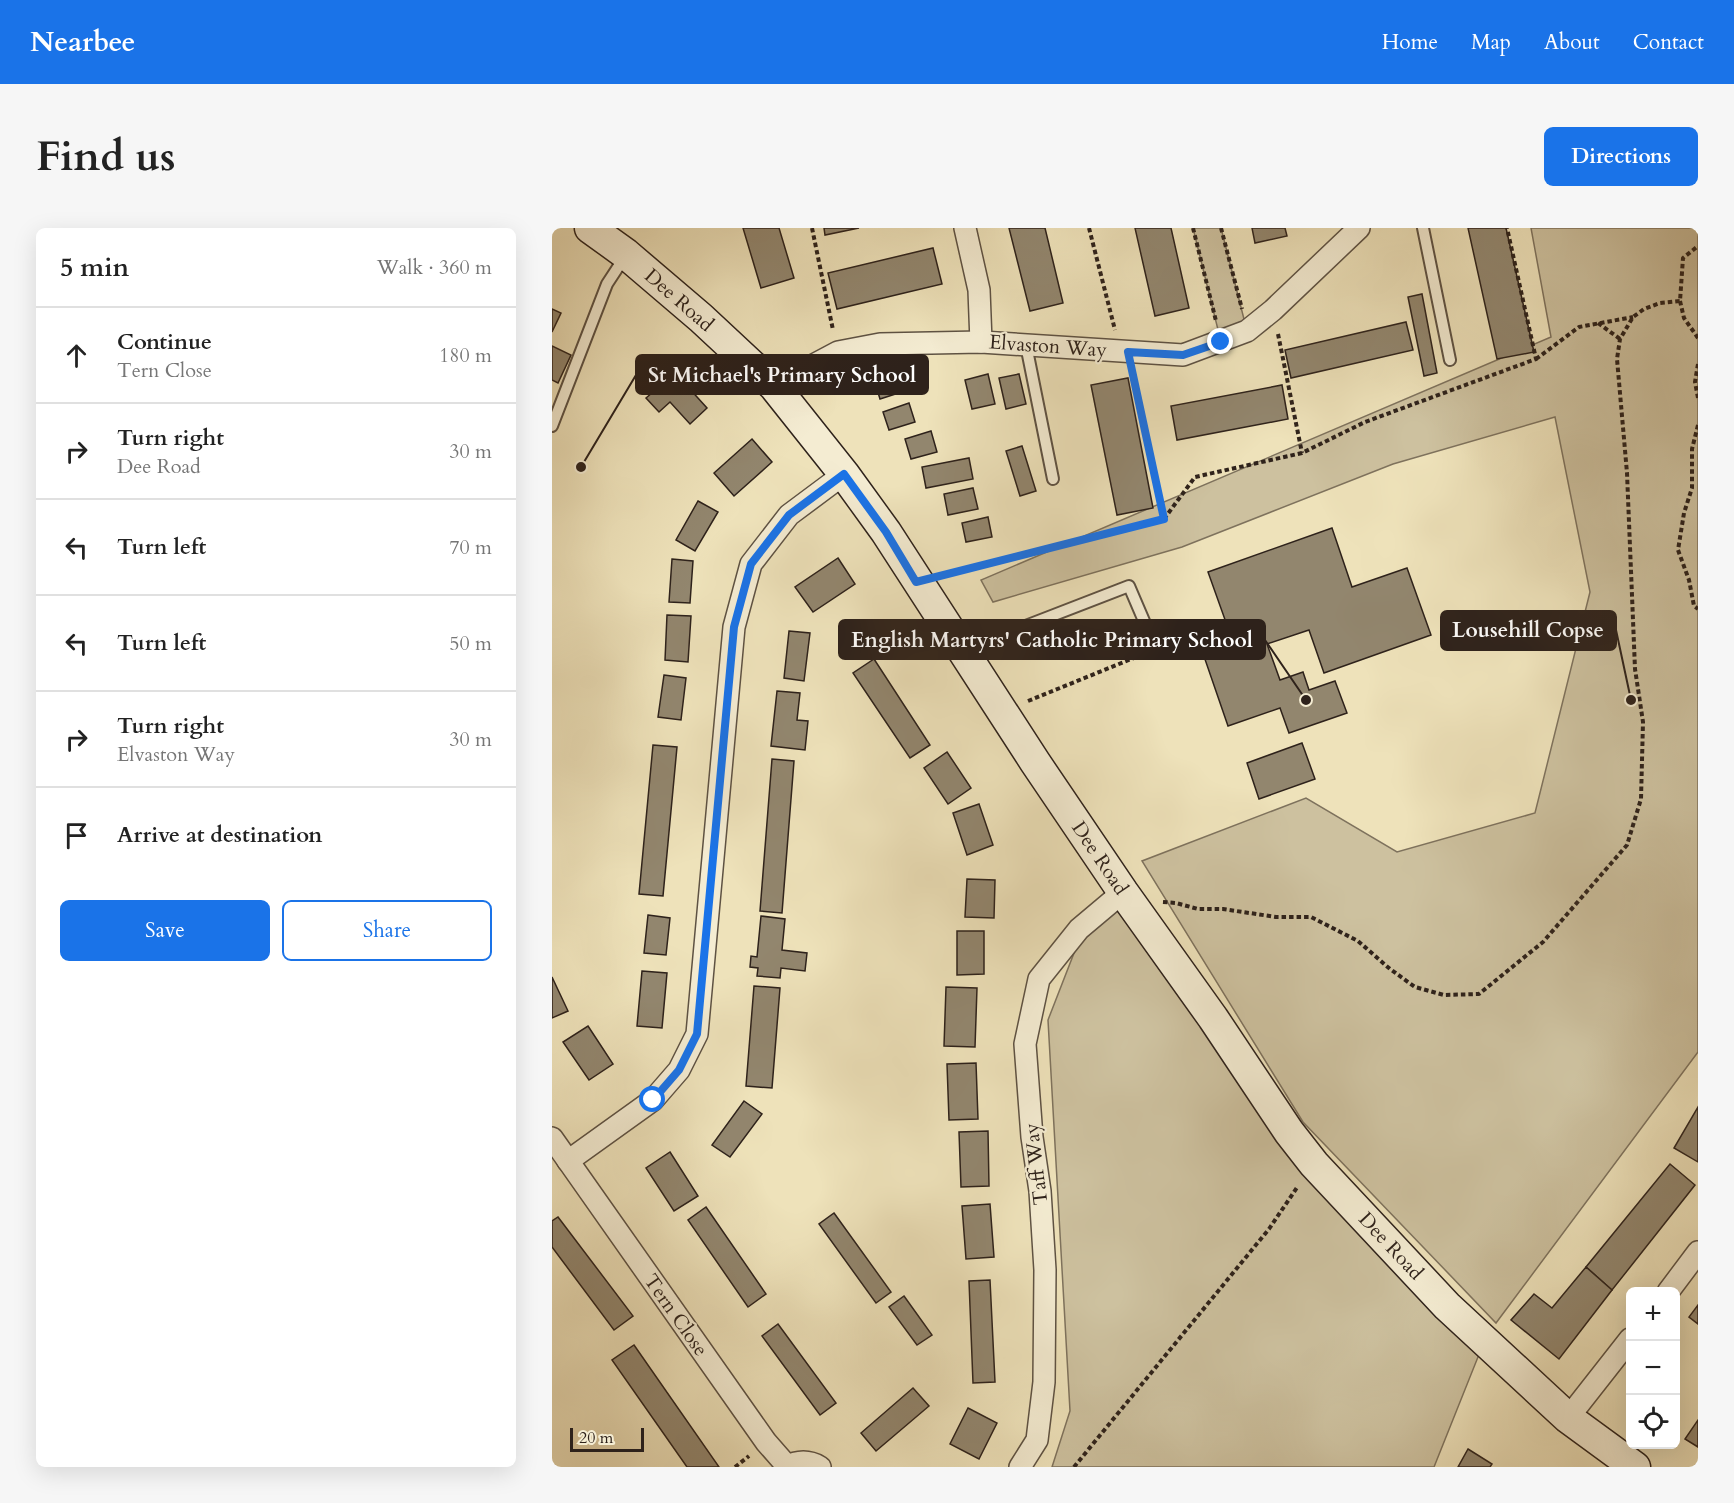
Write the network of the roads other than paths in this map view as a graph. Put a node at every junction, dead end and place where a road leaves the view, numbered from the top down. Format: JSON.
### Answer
{"nodes":[{"id":1,"x":590,"y":228,"type":"edge"},
{"id":2,"x":965,"y":228,"type":"edge"},
{"id":3,"x":1359,"y":228,"type":"edge"},
{"id":4,"x":1423,"y":228,"type":"edge"},
{"id":5,"x":626,"y":254,"type":"junction"},
{"id":6,"x":981,"y":342,"type":"junction"},
{"id":7,"x":1026,"y":345,"type":"junction"},
{"id":8,"x":1450,"y":360,"type":"dead end"},
{"id":9,"x":774,"y":386,"type":"junction"},
{"id":10,"x":552,"y":426,"type":"edge"},
{"id":11,"x":844,"y":474,"type":"junction"},
{"id":12,"x":1053,"y":479,"type":"dead end"},
{"id":13,"x":1156,"y":649,"type":"road end"},
{"id":14,"x":963,"y":651,"type":"junction"},
{"id":15,"x":1123,"y":892,"type":"junction"},
{"id":16,"x":552,"y":1138,"type":"edge"},
{"id":17,"x":568,"y":1161,"type":"junction"},
{"id":18,"x":1698,"y":1252,"type":"edge"},
{"id":19,"x":1672,"y":1287,"type":"edge"},
{"id":20,"x":1628,"y":1341,"type":"edge"},
{"id":21,"x":1568,"y":1418,"type":"junction"},
{"id":22,"x":786,"y":1467,"type":"edge"},
{"id":23,"x":820,"y":1467,"type":"edge"},
{"id":24,"x":1020,"y":1467,"type":"edge"},
{"id":25,"x":1635,"y":1467,"type":"edge"}],
"edges":[{"from":1,"to":5,"type":"street","name":"Dee Road"},
{"from":2,"to":6,"type":"street"},
{"from":3,"to":7,"type":"street","name":"Elvaston Way"},
{"from":4,"to":8,"type":"lane"},
{"from":5,"to":9,"type":"street","name":"Dee Road"},
{"from":5,"to":10,"type":"lane"},
{"from":6,"to":7,"type":"street","name":"Elvaston Way"},
{"from":6,"to":9,"type":"street","name":"Elvaston Way"},
{"from":7,"to":12,"type":"lane"},
{"from":9,"to":11,"type":"street","name":"Dee Road"},
{"from":11,"to":14,"type":"street","name":"Dee Road"},
{"from":11,"to":17,"type":"street"},
{"from":13,"to":14,"type":"lane"},
{"from":14,"to":15,"type":"street","name":"Dee Road"},
{"from":15,"to":21,"type":"street","name":"Dee Road"},
{"from":15,"to":24,"type":"street","name":"Taff Way"},
{"from":16,"to":17,"type":"street","name":"Tern Close"},
{"from":17,"to":22,"type":"street","name":"Tern Close"},
{"from":18,"to":19,"type":"street"},
{"from":20,"to":21,"type":"street"},
{"from":21,"to":25,"type":"street","name":"Dee Road"},
{"from":22,"to":23,"type":"street","name":"Tern Close"}]}
